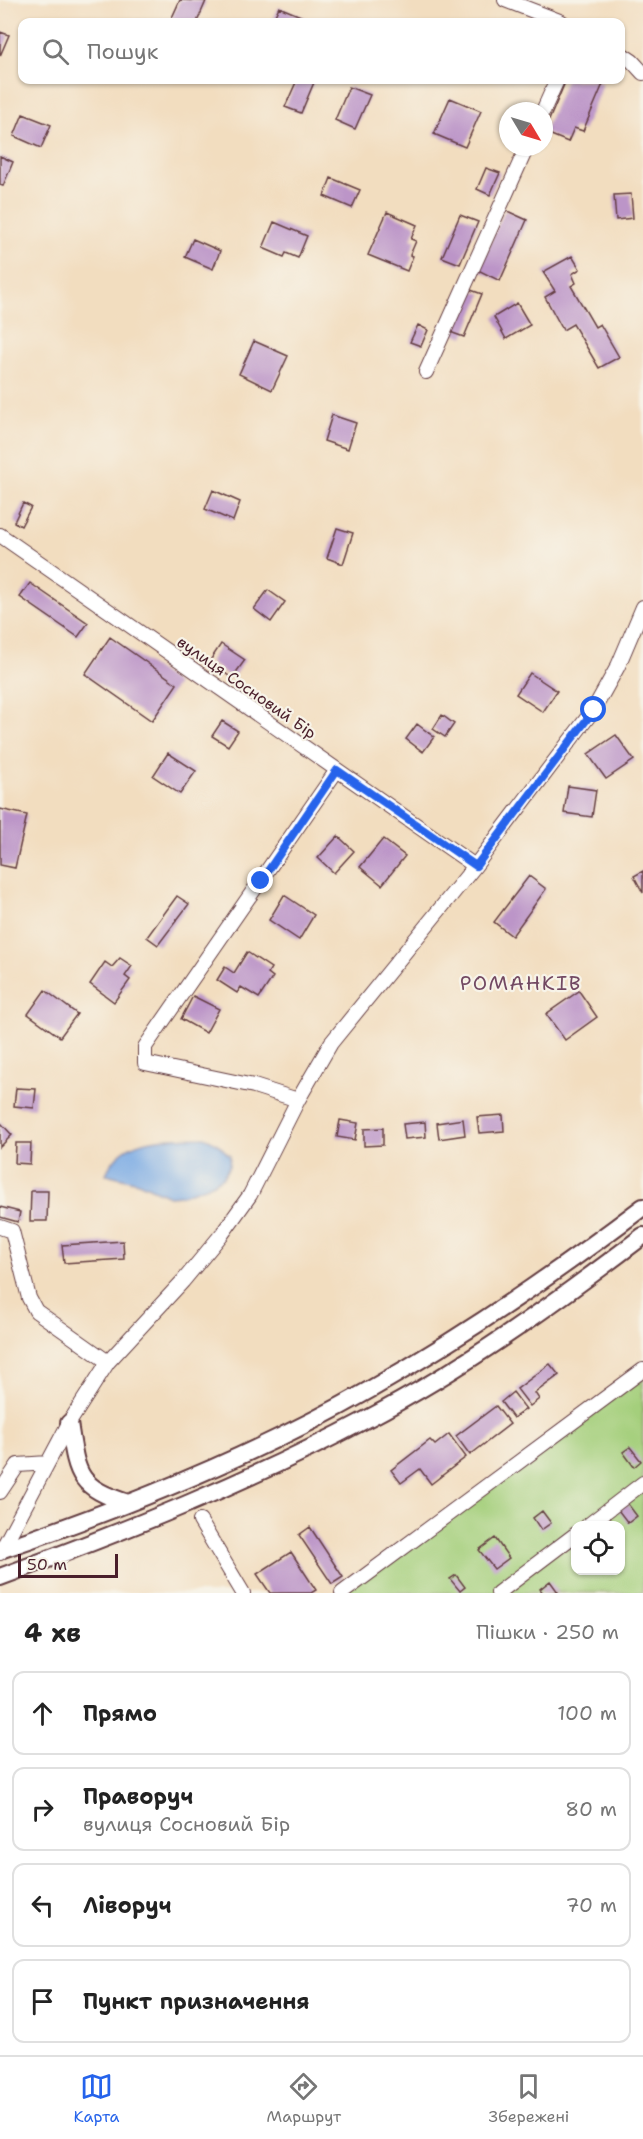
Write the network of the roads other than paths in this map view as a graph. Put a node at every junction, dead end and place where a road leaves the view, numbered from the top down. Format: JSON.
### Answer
{"nodes":[{"id":1,"x":506,"y":0,"type":"edge"},
{"id":2,"x":552,"y":18,"type":"edge"},
{"id":3,"x":625,"y":56,"type":"edge"},
{"id":4,"x":643,"y":73,"type":"edge"},
{"id":5,"x":555,"y":84,"type":"edge"},
{"id":6,"x":547,"y":102,"type":"edge"},
{"id":7,"x":523,"y":156,"type":"edge"},
{"id":8,"x":426,"y":372,"type":"dead end"},
{"id":9,"x":0,"y":535,"type":"edge"},
{"id":10,"x":643,"y":607,"type":"edge"},
{"id":11,"x":337,"y":770,"type":"junction"},
{"id":12,"x":476,"y":866,"type":"junction"},
{"id":13,"x":298,"y":1100,"type":"junction"},
{"id":14,"x":643,"y":1207,"type":"edge"},
{"id":15,"x":0,"y":1227,"type":"edge"},
{"id":16,"x":643,"y":1236,"type":"edge"},
{"id":17,"x":108,"y":1362,"type":"junction"},
{"id":18,"x":643,"y":1370,"type":"edge"},
{"id":19,"x":69,"y":1423,"type":"junction"},
{"id":20,"x":48,"y":1463,"type":"junction"},
{"id":21,"x":643,"y":1483,"type":"edge"},
{"id":22,"x":0,"y":1492,"type":"edge"},
{"id":23,"x":128,"y":1503,"type":"junction"},
{"id":24,"x":200,"y":1521,"type":"dead end"},
{"id":25,"x":594,"y":1521,"type":"edge"},
{"id":26,"x":571,"y":1538,"type":"edge"},
{"id":27,"x":0,"y":1551,"type":"edge"},
{"id":28,"x":0,"y":1577,"type":"edge"},
{"id":29,"x":243,"y":1593,"type":"edge"},
{"id":30,"x":342,"y":1593,"type":"edge"},
{"id":31,"x":498,"y":1593,"type":"edge"}],
"edges":[{"from":1,"to":2,"type":"street"},
{"from":3,"to":4,"type":"street"},
{"from":5,"to":6,"type":"street"},
{"from":7,"to":8,"type":"street"},
{"from":9,"to":11,"type":"street","name":"вулиця Сосновий Бір"},
{"from":10,"to":12,"type":"street"},
{"from":11,"to":12,"type":"street","name":"вулиця Сосновий Бір"},
{"from":11,"to":13,"type":"street"},
{"from":12,"to":13,"type":"street"},
{"from":13,"to":17,"type":"street"},
{"from":14,"to":23,"type":"main road"},
{"from":15,"to":17,"type":"street"},
{"from":16,"to":28,"type":"main road"},
{"from":17,"to":19,"type":"street"},
{"from":18,"to":30,"type":"street"},
{"from":19,"to":20,"type":"street"},
{"from":19,"to":23,"type":"main road"},
{"from":20,"to":22,"type":"street"},
{"from":20,"to":27,"type":"street"},
{"from":21,"to":25,"type":"street"},
{"from":23,"to":27,"type":"main road"},
{"from":24,"to":29,"type":"street"},
{"from":26,"to":31,"type":"street"}]}
